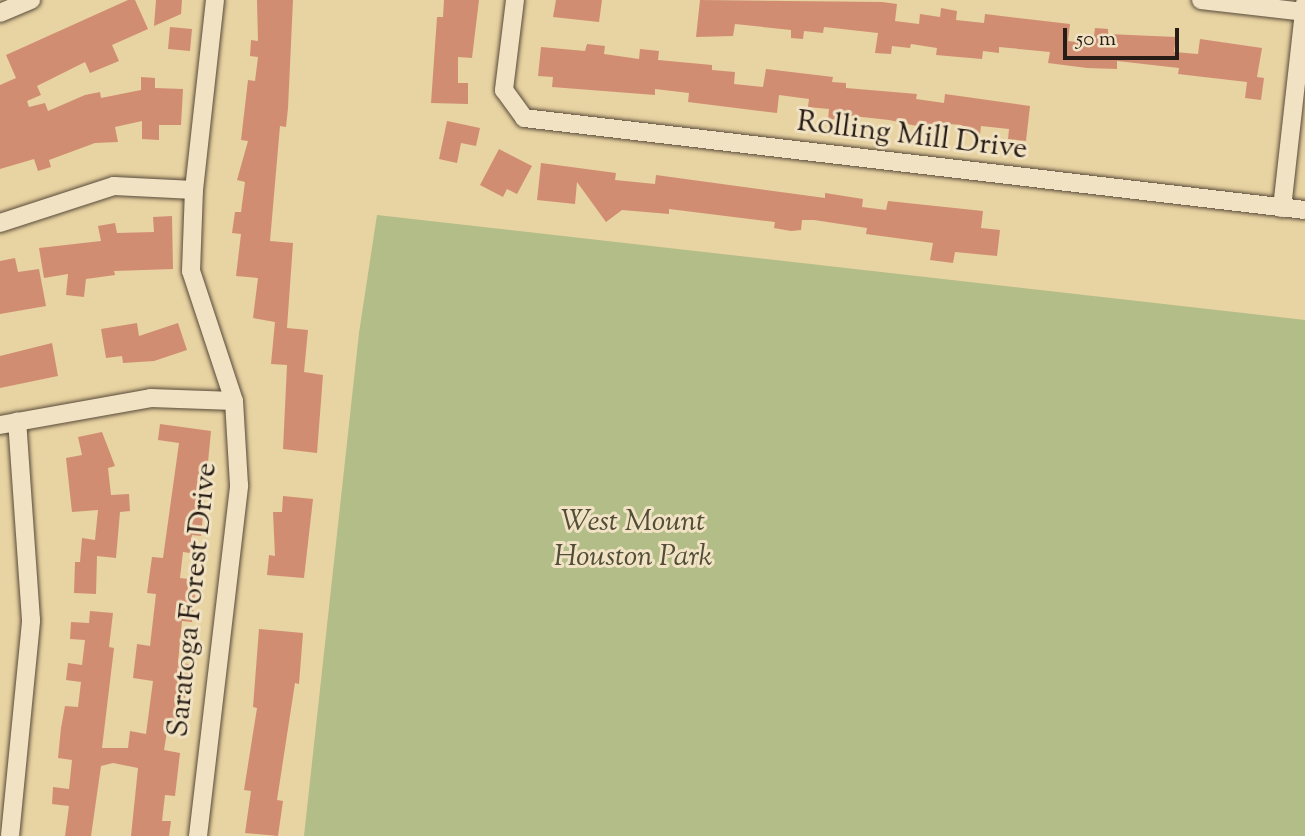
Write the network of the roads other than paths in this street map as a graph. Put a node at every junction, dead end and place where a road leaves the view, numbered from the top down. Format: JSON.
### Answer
{"nodes":[{"id":1,"x":31,"y":0,"type":"edge"},
{"id":2,"x":215,"y":0,"type":"edge"},
{"id":3,"x":515,"y":0,"type":"edge"},
{"id":4,"x":1201,"y":0,"type":"edge"},
{"id":5,"x":1305,"y":9,"type":"edge"},
{"id":6,"x":0,"y":13,"type":"edge"},
{"id":7,"x":194,"y":190,"type":"junction"},
{"id":8,"x":1282,"y":208,"type":"junction"},
{"id":9,"x":1305,"y":211,"type":"edge"},
{"id":10,"x":0,"y":223,"type":"edge"},
{"id":11,"x":234,"y":401,"type":"junction"},
{"id":12,"x":9,"y":423,"type":"edge"},
{"id":13,"x":10,"y":836,"type":"edge"},
{"id":14,"x":198,"y":836,"type":"edge"}],
"edges":[{"from":1,"to":6,"type":"street"},
{"from":2,"to":7,"type":"street","name":"Saratoga Forest Drive"},
{"from":3,"to":8,"type":"street","name":"Rolling Mill Drive"},
{"from":4,"to":5,"type":"street"},
{"from":5,"to":8,"type":"street"},
{"from":7,"to":10,"type":"street"},
{"from":7,"to":11,"type":"street","name":"Saratoga Forest Drive"},
{"from":8,"to":9,"type":"street","name":"Rolling Mill Drive"},
{"from":11,"to":12,"type":"street"},
{"from":11,"to":14,"type":"street","name":"Saratoga Forest Drive"},
{"from":12,"to":13,"type":"street"}]}
